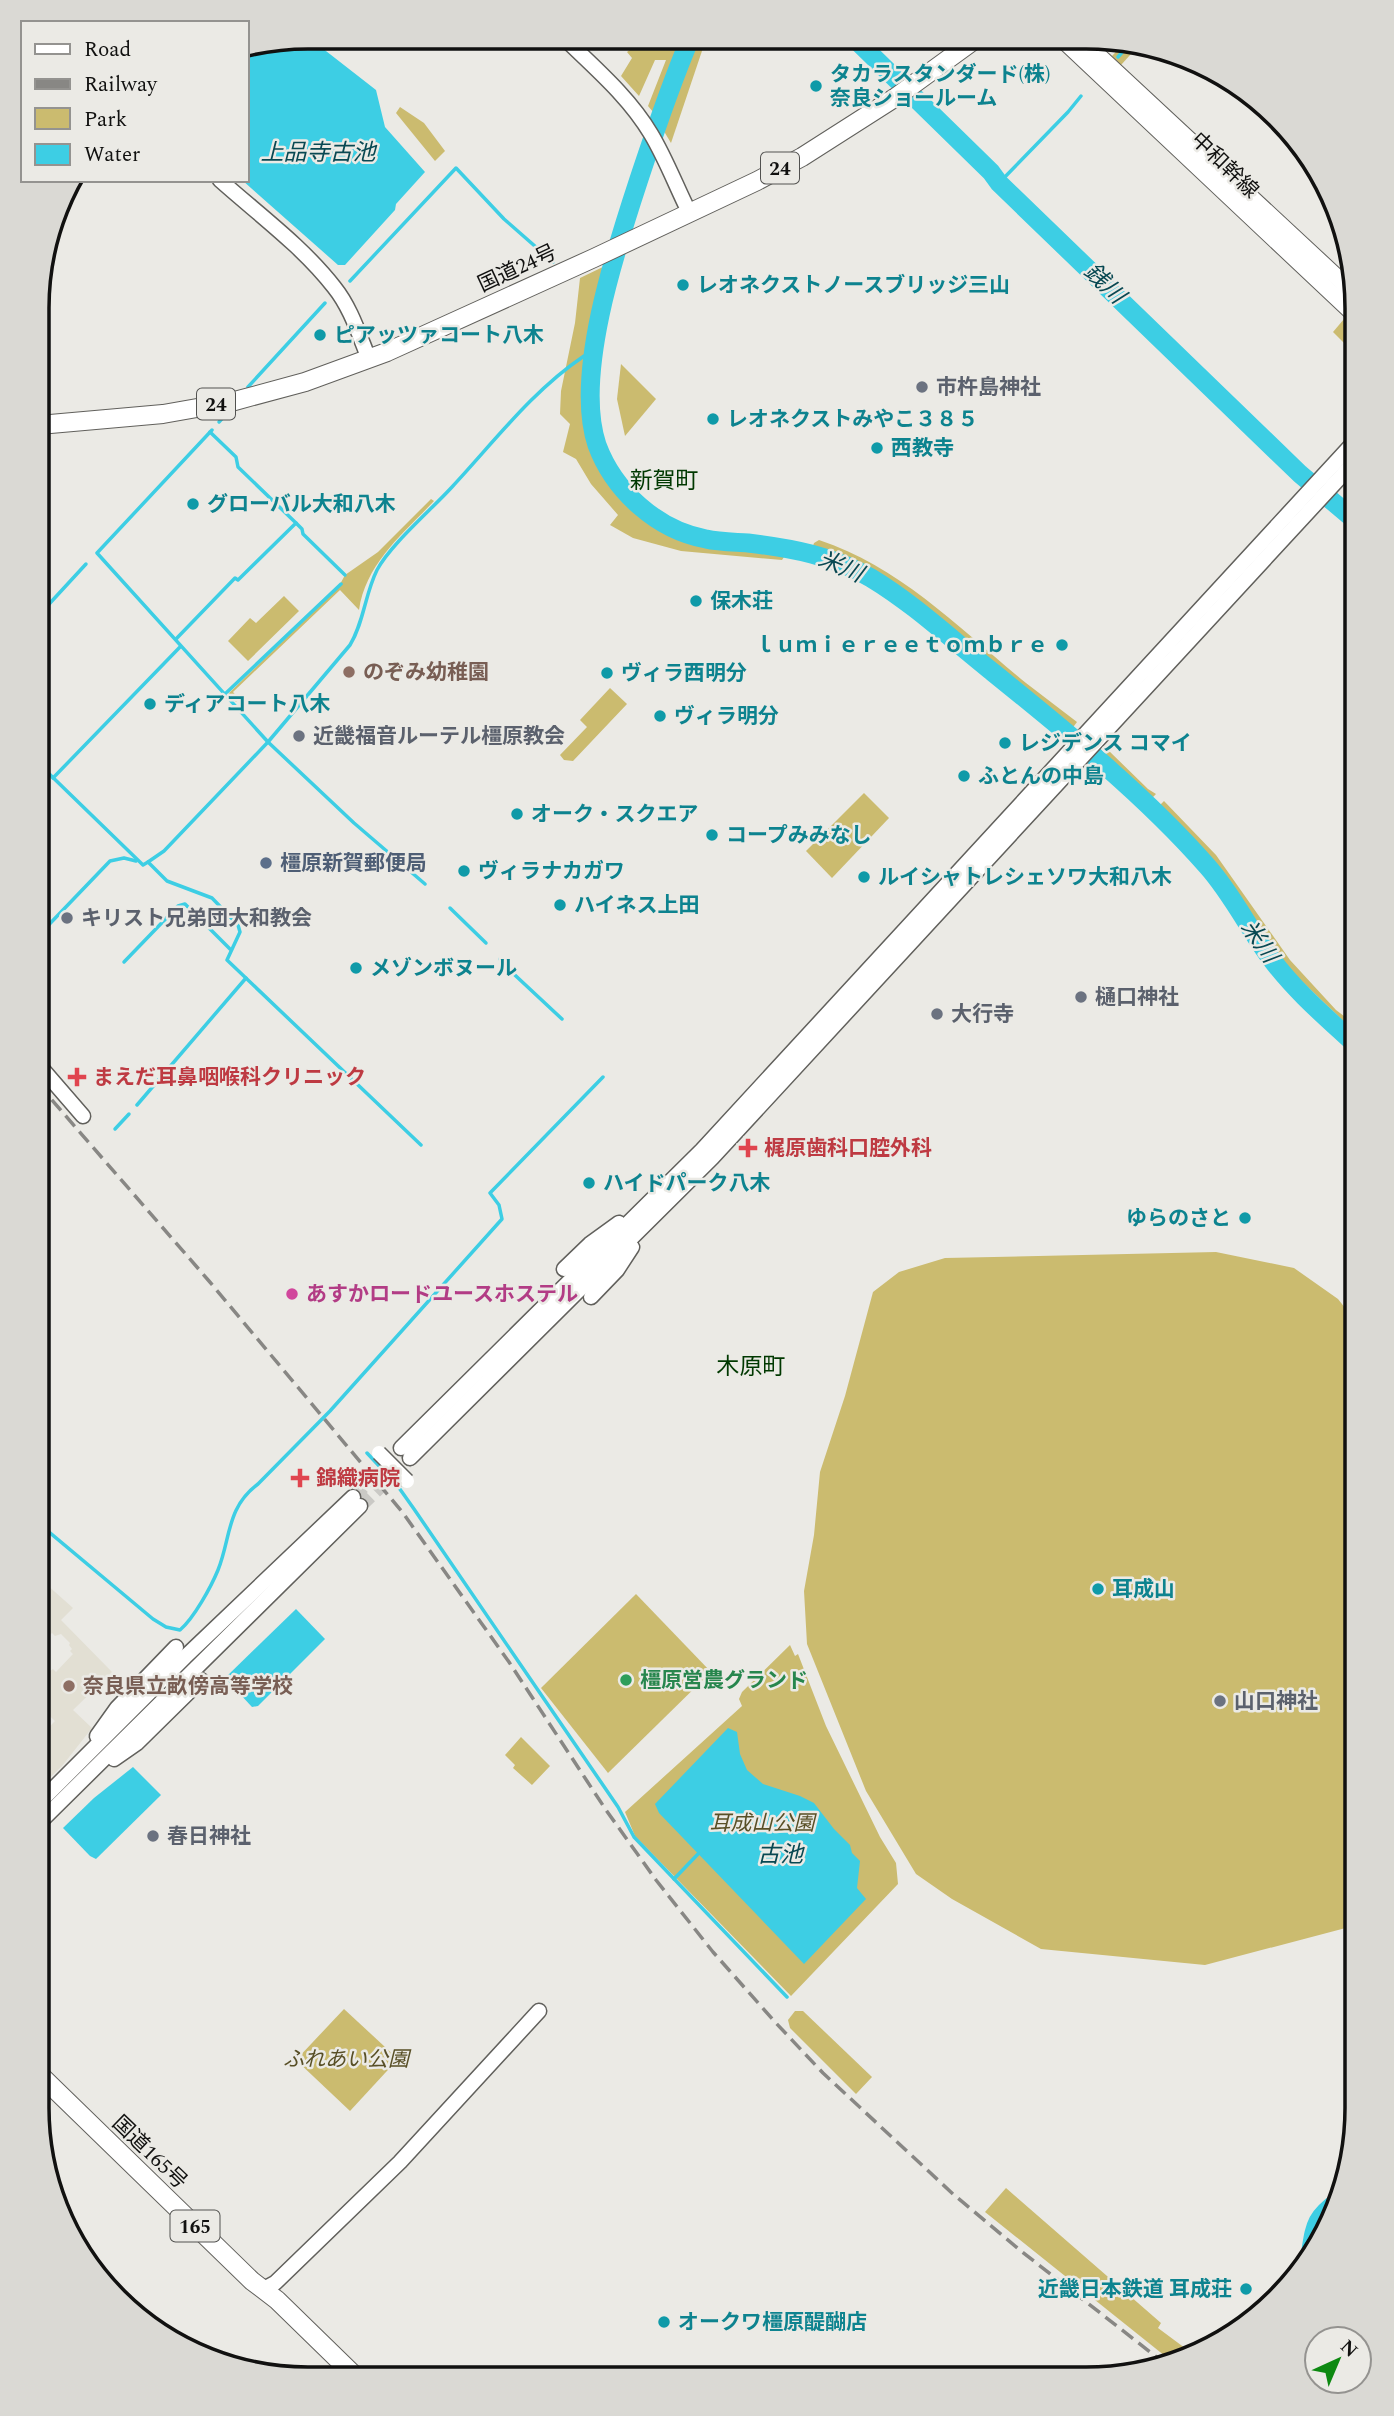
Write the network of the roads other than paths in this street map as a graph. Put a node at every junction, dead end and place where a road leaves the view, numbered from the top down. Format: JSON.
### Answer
{"nodes":[{"id":1,"x":575,"y":49,"type":"edge"},
{"id":2,"x":962,"y":49,"type":"edge"},
{"id":3,"x":1072,"y":49,"type":"edge"},
{"id":4,"x":1093,"y":49,"type":"edge"},
{"id":5,"x":222,"y":182,"type":"edge"},
{"id":6,"x":689,"y":212,"type":"junction"},
{"id":7,"x":1344,"y":283,"type":"edge"},
{"id":8,"x":1345,"y":306,"type":"edge"},
{"id":9,"x":369,"y":359,"type":"junction"},
{"id":10,"x":49,"y":424,"type":"edge"},
{"id":11,"x":1345,"y":456,"type":"edge"},
{"id":12,"x":1345,"y":468,"type":"edge"},
{"id":13,"x":1326,"y":482,"type":"junction"},
{"id":14,"x":49,"y":1077,"type":"edge"},
{"id":15,"x":83,"y":1116,"type":"dead end"},
{"id":16,"x":654,"y":1207,"type":"junction"},
{"id":17,"x":564,"y":1269,"type":"dead end"},
{"id":18,"x":591,"y":1297,"type":"dead end"},
{"id":19,"x":379,"y":1453,"type":"dead end"},
{"id":20,"x":406,"y":1453,"type":"tunnel mouth"},
{"id":21,"x":407,"y":1481,"type":"dead end"},
{"id":22,"x":176,"y":1647,"type":"dead end"},
{"id":23,"x":201,"y":1680,"type":"dead end"},
{"id":24,"x":70,"y":1774,"type":"junction"},
{"id":25,"x":69,"y":1793,"type":"junction"},
{"id":26,"x":49,"y":1794,"type":"edge"},
{"id":27,"x":49,"y":1813,"type":"edge"},
{"id":28,"x":539,"y":2011,"type":"dead end"},
{"id":29,"x":49,"y":2084,"type":"edge"},
{"id":30,"x":264,"y":2289,"type":"junction"},
{"id":31,"x":346,"y":2367,"type":"edge"}],
"edges":[{"from":1,"to":6,"type":"street"},
{"from":2,"to":6,"type":"highway","name":"国道24号","number":"24"},
{"from":3,"to":8,"type":"main road","name":"中和幹線"},
{"from":4,"to":7,"type":"main road","name":"中和幹線"},
{"from":5,"to":9,"type":"street"},
{"from":6,"to":9,"type":"highway","name":"国道24号","number":"24"},
{"from":9,"to":10,"type":"highway","name":"国道24号","number":"24"},
{"from":11,"to":13,"type":"street"},
{"from":12,"to":13,"type":"street"},
{"from":13,"to":16,"type":"street"},
{"from":14,"to":15,"type":"street"},
{"from":16,"to":17,"type":"street"},
{"from":16,"to":18,"type":"street"},
{"from":16,"to":20,"type":"street"},
{"from":19,"to":21,"type":"street","bridge":true},
{"from":22,"to":24,"type":"street"},
{"from":23,"to":25,"type":"street"},
{"from":24,"to":25,"type":"street"},
{"from":24,"to":26,"type":"street"},
{"from":25,"to":27,"type":"street"},
{"from":28,"to":30,"type":"street"},
{"from":29,"to":30,"type":"highway","name":"国道165号","number":"165"},
{"from":30,"to":31,"type":"highway","name":"国道165号","number":"165"}]}
